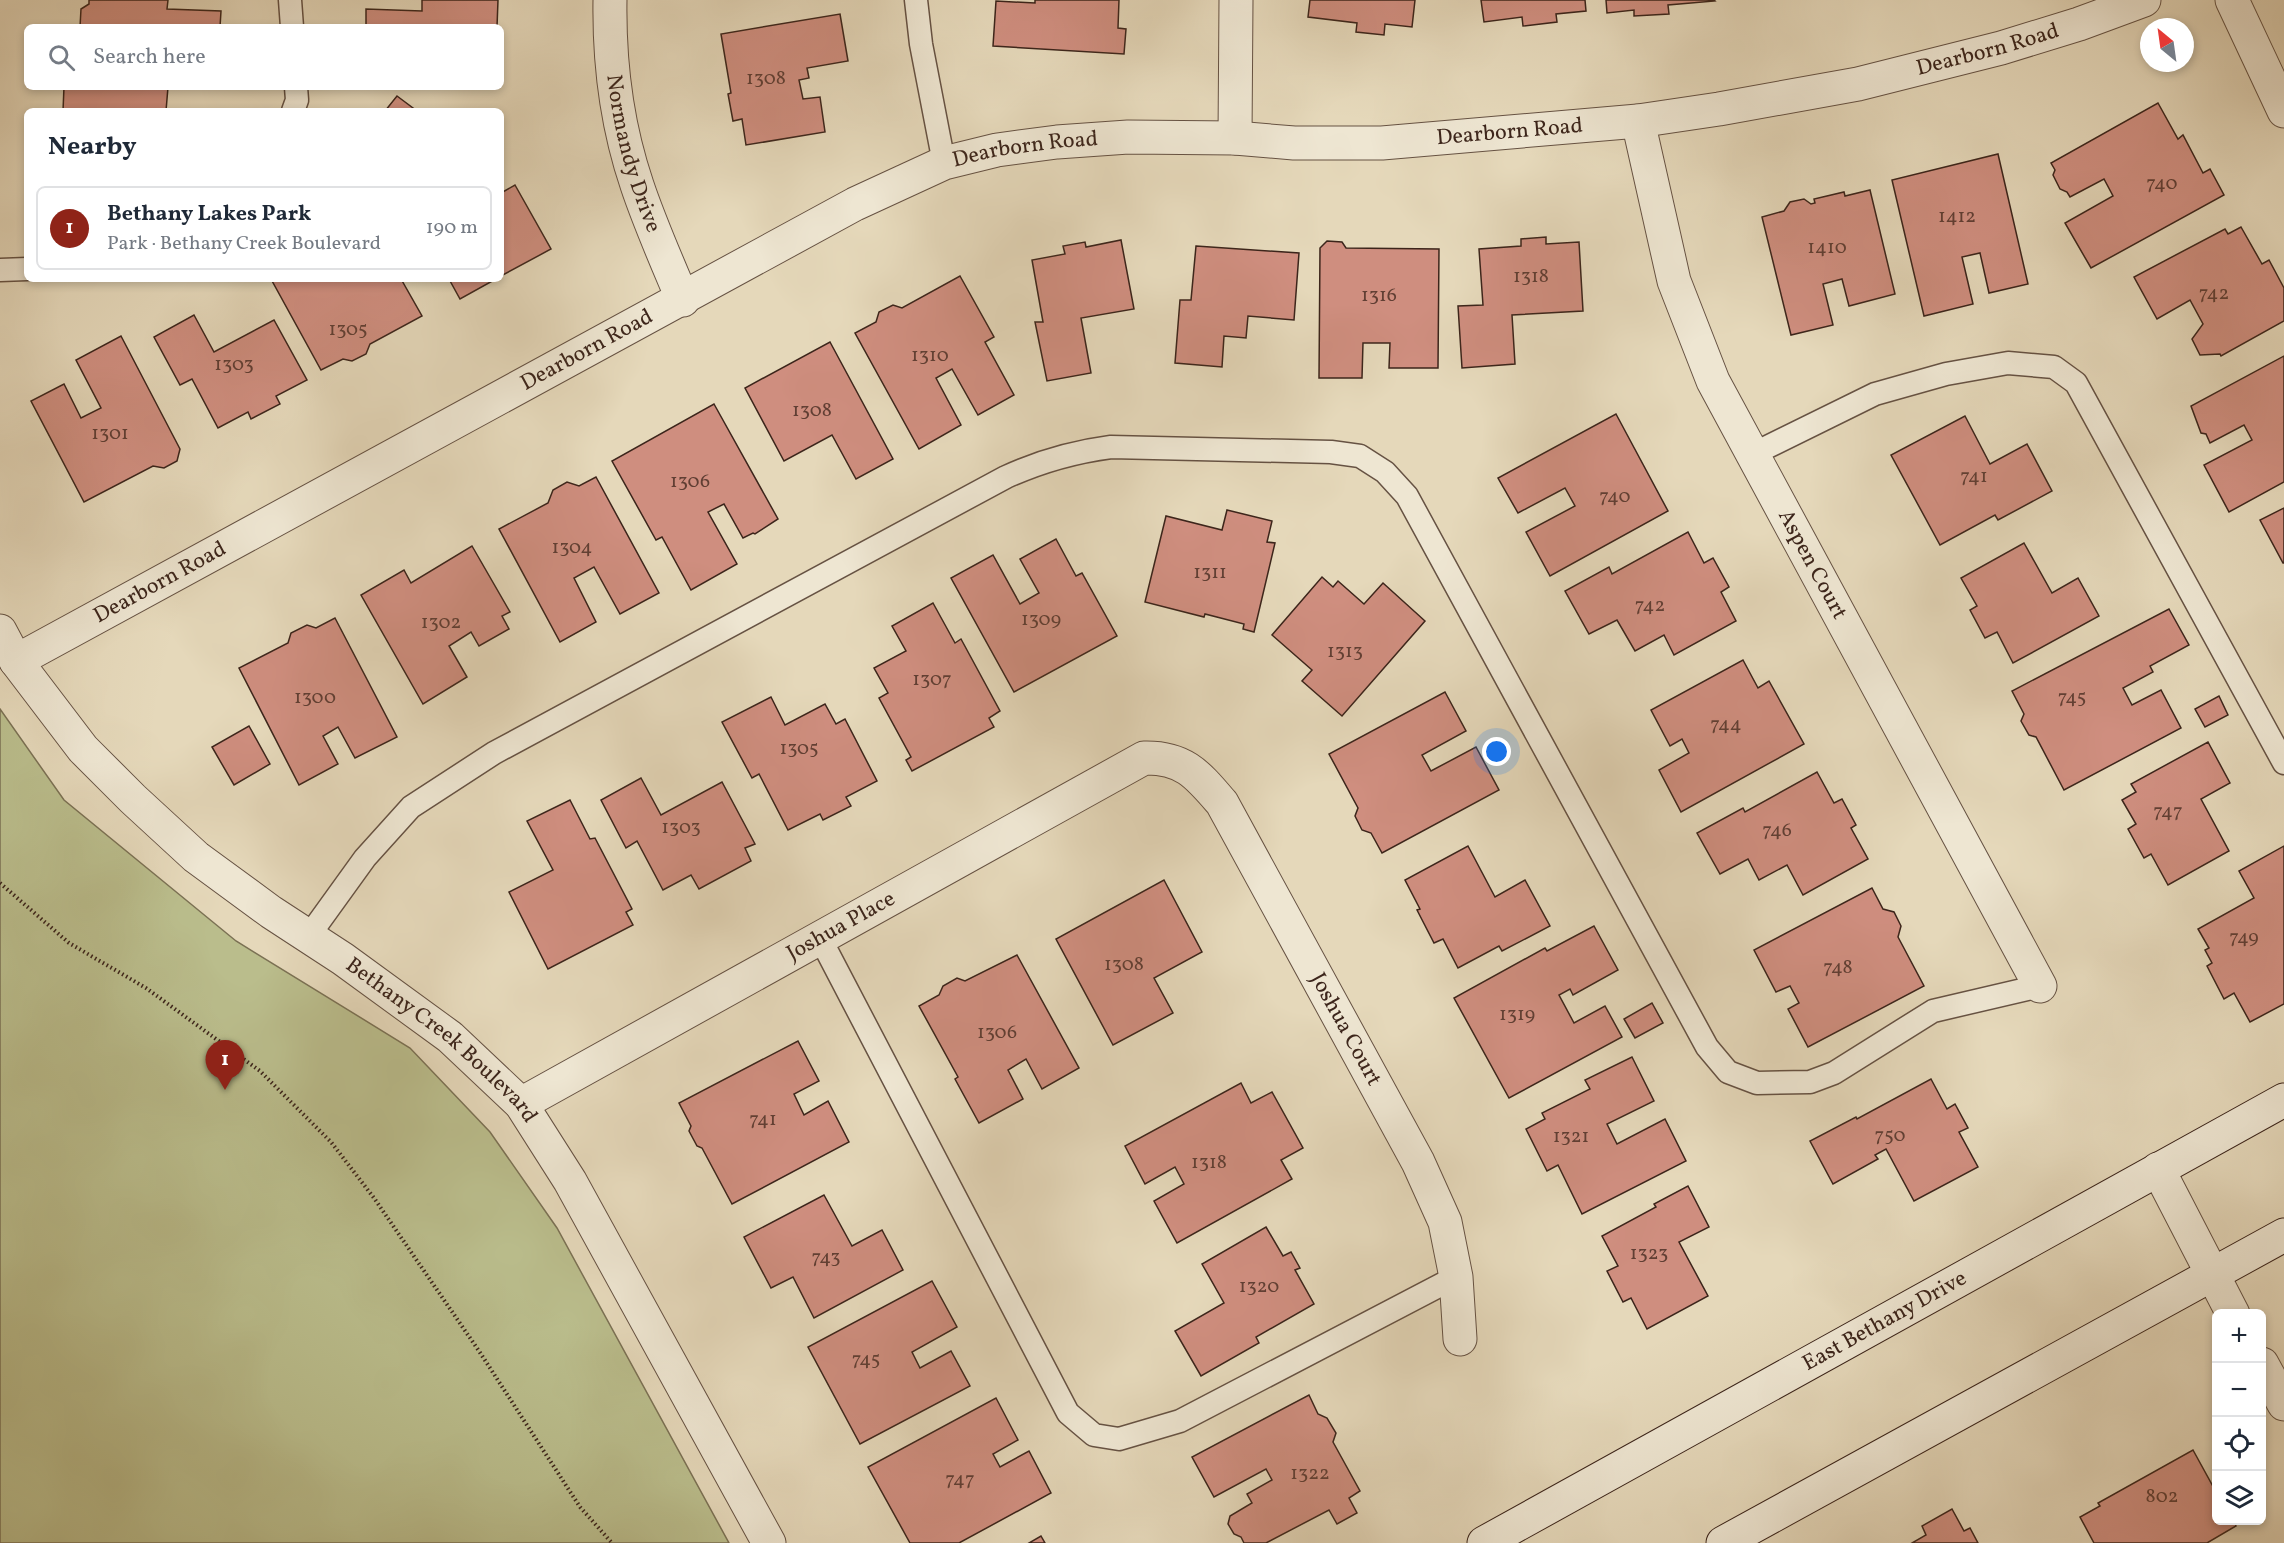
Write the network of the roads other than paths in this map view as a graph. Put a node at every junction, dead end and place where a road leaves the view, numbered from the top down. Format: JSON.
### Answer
{"nodes":[{"id":1,"x":290,"y":0,"type":"edge"},
{"id":2,"x":610,"y":0,"type":"edge"},
{"id":3,"x":916,"y":0,"type":"edge"},
{"id":4,"x":1236,"y":0,"type":"edge"},
{"id":5,"x":2144,"y":0,"type":"edge"},
{"id":6,"x":2232,"y":0,"type":"edge"},
{"id":7,"x":292,"y":24,"type":"edge"},
{"id":8,"x":296,"y":90,"type":"edge"},
{"id":9,"x":294,"y":108,"type":"edge"},
{"id":10,"x":2284,"y":111,"type":"edge"},
{"id":11,"x":1638,"y":122,"type":"junction"},
{"id":12,"x":1235,"y":138,"type":"junction"},
{"id":13,"x":944,"y":163,"type":"junction"},
{"id":14,"x":24,"y":269,"type":"edge"},
{"id":15,"x":0,"y":270,"type":"edge"},
{"id":16,"x":683,"y":300,"type":"junction"},
{"id":17,"x":1752,"y":454,"type":"junction"},
{"id":18,"x":0,"y":631,"type":"edge"},
{"id":19,"x":16,"y":661,"type":"junction"},
{"id":20,"x":1163,"y":758,"type":"joint"},
{"id":21,"x":2284,"y":764,"type":"edge"},
{"id":22,"x":308,"y":937,"type":"junction"},
{"id":23,"x":820,"y":938,"type":"junction"},
{"id":24,"x":2040,"y":986,"type":"joint"},
{"id":25,"x":2284,"y":1100,"type":"edge"},
{"id":26,"x":521,"y":1104,"type":"junction"},
{"id":27,"x":2158,"y":1169,"type":"junction"},
{"id":28,"x":2284,"y":1235,"type":"edge"},
{"id":29,"x":2211,"y":1274,"type":"junction"},
{"id":30,"x":1456,"y":1277,"type":"junction"},
{"id":31,"x":2230,"y":1309,"type":"edge"},
{"id":32,"x":1460,"y":1339,"type":"dead end"},
{"id":33,"x":2266,"y":1371,"type":"edge"},
{"id":34,"x":2284,"y":1404,"type":"edge"},
{"id":35,"x":769,"y":1543,"type":"edge"},
{"id":36,"x":1484,"y":1543,"type":"edge"},
{"id":37,"x":1723,"y":1543,"type":"edge"}],
"edges":[{"from":1,"to":7,"type":"lane"},
{"from":2,"to":16,"type":"street","name":"Normandy Drive"},
{"from":3,"to":13,"type":"lane"},
{"from":4,"to":12,"type":"street"},
{"from":5,"to":11,"type":"street","name":"Dearborn Road"},
{"from":6,"to":10,"type":"street"},
{"from":8,"to":9,"type":"lane"},
{"from":11,"to":12,"type":"street","name":"Dearborn Road"},
{"from":11,"to":17,"type":"street","name":"Aspen Court"},
{"from":12,"to":13,"type":"street","name":"Dearborn Road"},
{"from":13,"to":16,"type":"street","name":"Dearborn Road"},
{"from":14,"to":15,"type":"lane"},
{"from":16,"to":19,"type":"street","name":"Dearborn Road"},
{"from":17,"to":21,"type":"lane"},
{"from":17,"to":24,"type":"street","name":"Aspen Court"},
{"from":18,"to":19,"type":"street","name":"Bethany Creek Boulevard"},
{"from":19,"to":22,"type":"street","name":"Bethany Creek Boulevard"},
{"from":20,"to":23,"type":"street","name":"Joshua Place"},
{"from":20,"to":30,"type":"street","name":"Joshua Court"},
{"from":22,"to":24,"type":"lane"},
{"from":22,"to":26,"type":"street","name":"Bethany Creek Boulevard"},
{"from":23,"to":26,"type":"street","name":"Joshua Place"},
{"from":23,"to":30,"type":"lane"},
{"from":25,"to":27,"type":"street","name":"East Bethany Drive"},
{"from":26,"to":35,"type":"street","name":"Bethany Creek Boulevard"},
{"from":27,"to":29,"type":"street"},
{"from":27,"to":36,"type":"street","name":"East Bethany Drive"},
{"from":28,"to":29,"type":"street"},
{"from":29,"to":31,"type":"street"},
{"from":29,"to":37,"type":"street"},
{"from":30,"to":32,"type":"street","name":"Joshua Court"},
{"from":33,"to":34,"type":"street"}]}
